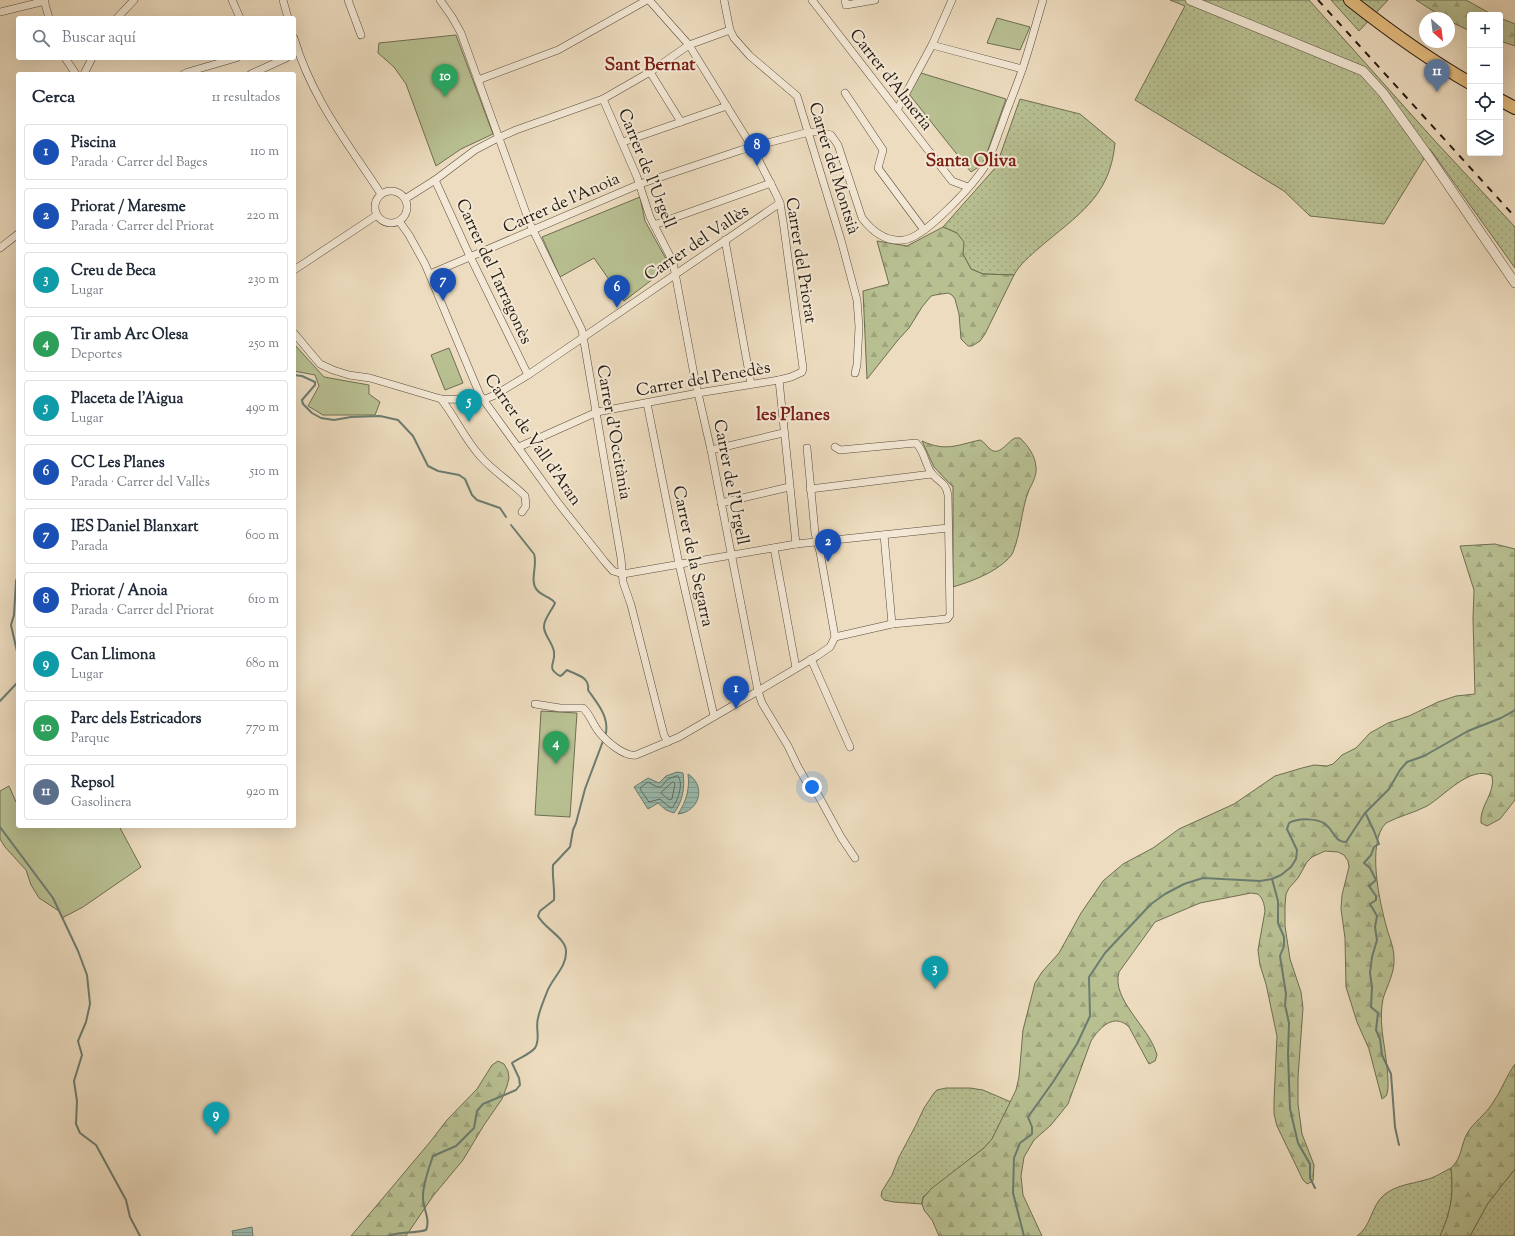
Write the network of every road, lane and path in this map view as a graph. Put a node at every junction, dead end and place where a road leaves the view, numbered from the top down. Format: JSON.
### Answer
{"nodes":[{"id":1,"x":134,"y":0,"type":"edge"},
{"id":2,"x":232,"y":0,"type":"edge"},
{"id":3,"x":283,"y":0,"type":"edge"},
{"id":4,"x":348,"y":0,"type":"edge"},
{"id":5,"x":440,"y":0,"type":"edge"},
{"id":6,"x":648,"y":0,"type":"edge"},
{"id":7,"x":724,"y":0,"type":"edge"},
{"id":8,"x":812,"y":0,"type":"edge"},
{"id":9,"x":875,"y":0,"type":"edge"},
{"id":10,"x":952,"y":0,"type":"edge"},
{"id":11,"x":1043,"y":0,"type":"edge"},
{"id":12,"x":1190,"y":0,"type":"edge"},
{"id":13,"x":1350,"y":0,"type":"edge"},
{"id":14,"x":45,"y":1,"type":"edge"},
{"id":15,"x":846,"y":2,"type":"edge"},
{"id":16,"x":0,"y":12,"type":"edge"},
{"id":17,"x":49,"y":16,"type":"edge"},
{"id":18,"x":120,"y":16,"type":"edge"},
{"id":19,"x":239,"y":16,"type":"edge"},
{"id":20,"x":287,"y":16,"type":"edge"},
{"id":21,"x":730,"y":30,"type":"junction"},
{"id":22,"x":361,"y":35,"type":"dead end"},
{"id":23,"x":932,"y":45,"type":"junction"},
{"id":24,"x":689,"y":46,"type":"junction"},
{"id":25,"x":296,"y":53,"type":"edge"},
{"id":26,"x":66,"y":60,"type":"edge"},
{"id":27,"x":91,"y":60,"type":"edge"},
{"id":28,"x":229,"y":60,"type":"edge"},
{"id":29,"x":282,"y":60,"type":"edge"},
{"id":30,"x":1022,"y":69,"type":"junction"},
{"id":31,"x":75,"y":72,"type":"edge"},
{"id":32,"x":85,"y":72,"type":"edge"},
{"id":33,"x":188,"y":72,"type":"edge"},
{"id":34,"x":255,"y":72,"type":"edge"},
{"id":35,"x":650,"y":72,"type":"junction"},
{"id":36,"x":478,"y":80,"type":"junction"},
{"id":37,"x":1467,"y":81,"type":"edge"},
{"id":38,"x":845,"y":92,"type":"dead end"},
{"id":39,"x":603,"y":99,"type":"junction"},
{"id":40,"x":1503,"y":102,"type":"edge"},
{"id":41,"x":727,"y":106,"type":"junction"},
{"id":42,"x":1515,"y":108,"type":"edge"},
{"id":43,"x":896,"y":110,"type":"junction"},
{"id":44,"x":681,"y":122,"type":"junction"},
{"id":45,"x":809,"y":132,"type":"junction"},
{"id":46,"x":498,"y":138,"type":"junction"},
{"id":47,"x":623,"y":142,"type":"junction"},
{"id":48,"x":752,"y":147,"type":"junction"},
{"id":49,"x":435,"y":180,"type":"junction"},
{"id":50,"x":771,"y":183,"type":"junction"},
{"id":51,"x":640,"y":184,"type":"junction"},
{"id":52,"x":968,"y":187,"type":"junction"},
{"id":53,"x":381,"y":194,"type":"junction"},
{"id":54,"x":405,"y":199,"type":"junction"},
{"id":55,"x":780,"y":203,"type":"junction"},
{"id":56,"x":378,"y":215,"type":"junction"},
{"id":57,"x":399,"y":221,"type":"junction"},
{"id":58,"x":654,"y":225,"type":"junction"},
{"id":59,"x":924,"y":230,"type":"junction"},
{"id":60,"x":533,"y":231,"type":"junction"},
{"id":61,"x":16,"y":236,"type":"edge"},
{"id":62,"x":726,"y":240,"type":"junction"},
{"id":63,"x":0,"y":248,"type":"edge"},
{"id":64,"x":471,"y":257,"type":"junction"},
{"id":65,"x":296,"y":269,"type":"edge"},
{"id":66,"x":430,"y":274,"type":"junction"},
{"id":67,"x":676,"y":274,"type":"junction"},
{"id":68,"x":1515,"y":283,"type":"edge"},
{"id":69,"x":296,"y":335,"type":"edge"},
{"id":70,"x":584,"y":337,"type":"junction"},
{"id":71,"x":802,"y":372,"type":"joint"},
{"id":72,"x":855,"y":373,"type":"dead end"},
{"id":73,"x":528,"y":376,"type":"junction"},
{"id":74,"x":779,"y":380,"type":"junction"},
{"id":75,"x":751,"y":384,"type":"junction"},
{"id":76,"x":698,"y":393,"type":"junction"},
{"id":77,"x":441,"y":399,"type":"junction"},
{"id":78,"x":483,"y":400,"type":"junction"},
{"id":79,"x":647,"y":402,"type":"junction"},
{"id":80,"x":597,"y":412,"type":"junction"},
{"id":81,"x":783,"y":433,"type":"junction"},
{"id":82,"x":519,"y":446,"type":"junction"},
{"id":83,"x":835,"y":447,"type":"dead end"},
{"id":84,"x":807,"y":448,"type":"dead end"},
{"id":85,"x":711,"y":450,"type":"junction"},
{"id":86,"x":932,"y":474,"type":"junction"},
{"id":87,"x":789,"y":487,"type":"junction"},
{"id":88,"x":810,"y":489,"type":"junction"},
{"id":89,"x":721,"y":503,"type":"junction"},
{"id":90,"x":522,"y":512,"type":"dead end"},
{"id":91,"x":948,"y":528,"type":"junction"},
{"id":92,"x":884,"y":535,"type":"junction"},
{"id":93,"x":817,"y":542,"type":"junction"},
{"id":94,"x":796,"y":544,"type":"junction"},
{"id":95,"x":774,"y":548,"type":"junction"},
{"id":96,"x":731,"y":555,"type":"junction"},
{"id":97,"x":679,"y":564,"type":"junction"},
{"id":98,"x":623,"y":574,"type":"junction"},
{"id":99,"x":892,"y":624,"type":"junction"},
{"id":100,"x":835,"y":637,"type":"junction"},
{"id":101,"x":811,"y":659,"type":"junction"},
{"id":102,"x":796,"y":668,"type":"junction"},
{"id":103,"x":758,"y":692,"type":"junction"},
{"id":104,"x":535,"y":704,"type":"dead end"},
{"id":105,"x":714,"y":716,"type":"junction"},
{"id":106,"x":668,"y":742,"type":"junction"},
{"id":107,"x":850,"y":747,"type":"dead end"},
{"id":108,"x":855,"y":858,"type":"dead end"}],
"edges":[{"from":1,"to":18,"type":"street"},
{"from":2,"to":19,"type":"street"},
{"from":3,"to":20,"type":"street"},
{"from":4,"to":22,"type":"street"},
{"from":5,"to":36,"type":"street","name":"Carrer d'Occitània"},
{"from":6,"to":24,"type":"street","name":"Carrer del Priorat"},
{"from":6,"to":36,"type":"street"},
{"from":7,"to":21,"type":"street","name":"Carrer del Montsià"},
{"from":8,"to":43,"type":"street","name":"Carrer d'Almeria"},
{"from":9,"to":15,"type":"street"},
{"from":10,"to":23,"type":"street"},
{"from":11,"to":30,"type":"street"},
{"from":12,"to":68,"type":"street"},
{"from":13,"to":37,"type":"main road"},
{"from":14,"to":16,"type":"street"},
{"from":14,"to":17,"type":"street"},
{"from":21,"to":24,"type":"street"},
{"from":21,"to":45,"type":"street","name":"Carrer del Montsià"},
{"from":23,"to":30,"type":"street"},
{"from":23,"to":43,"type":"street"},
{"from":24,"to":35,"type":"street"},
{"from":24,"to":41,"type":"street","name":"Carrer del Priorat"},
{"from":25,"to":53,"type":"street"},
{"from":26,"to":31,"type":"street"},
{"from":27,"to":32,"type":"street"},
{"from":28,"to":33,"type":"street"},
{"from":29,"to":34,"type":"street"},
{"from":30,"to":52,"type":"street"},
{"from":35,"to":39,"type":"street"},
{"from":35,"to":44,"type":"street"},
{"from":36,"to":46,"type":"street","name":"Carrer d'Occitània"},
{"from":38,"to":59,"type":"street"},
{"from":39,"to":46,"type":"street"},
{"from":39,"to":47,"type":"street","name":"Carrer de l'Urgell"},
{"from":40,"to":42,"type":"main road"},
{"from":41,"to":44,"type":"street"},
{"from":41,"to":48,"type":"street","name":"Carrer del Priorat"},
{"from":43,"to":52,"type":"street","name":"Carrer d'Almeria"},
{"from":44,"to":47,"type":"street"},
{"from":45,"to":48,"type":"street","name":"Carrer de l'Anoia"},
{"from":45,"to":59,"type":"street"},
{"from":45,"to":72,"type":"street","name":"Carrer del Montsià"},
{"from":46,"to":49,"type":"street"},
{"from":46,"to":60,"type":"street","name":"Carrer d'Occitània"},
{"from":47,"to":51,"type":"street","name":"Carrer de l'Urgell"},
{"from":48,"to":50,"type":"street","name":"Carrer del Priorat"},
{"from":48,"to":51,"type":"street","name":"Carrer de l'Anoia"},
{"from":49,"to":54,"type":"street"},
{"from":49,"to":64,"type":"street","name":"Carrer del Tarragonès"},
{"from":50,"to":55,"type":"street","name":"Carrer del Priorat"},
{"from":50,"to":58,"type":"street"},
{"from":51,"to":58,"type":"street","name":"Carrer de l'Urgell"},
{"from":51,"to":60,"type":"street","name":"Carrer de l'Anoia"},
{"from":52,"to":59,"type":"street"},
{"from":53,"to":54,"type":"street"},
{"from":53,"to":56,"type":"street"},
{"from":54,"to":57,"type":"street"},
{"from":55,"to":62,"type":"street","name":"Carrer del Vallès"},
{"from":55,"to":71,"type":"street","name":"Carrer del Priorat"},
{"from":56,"to":57,"type":"street"},
{"from":56,"to":65,"type":"street"},
{"from":57,"to":66,"type":"street","name":"Carrer de Vall d'Aran"},
{"from":58,"to":67,"type":"street","name":"Carrer de l'Urgell"},
{"from":60,"to":64,"type":"street","name":"Carrer de l'Anoia"},
{"from":60,"to":70,"type":"street","name":"Carrer d'Occitània"},
{"from":61,"to":63,"type":"street"},
{"from":62,"to":67,"type":"street","name":"Carrer del Vallès"},
{"from":62,"to":75,"type":"street"},
{"from":64,"to":66,"type":"street","name":"Carrer de l'Anoia"},
{"from":64,"to":73,"type":"street","name":"Carrer del Tarragonès"},
{"from":66,"to":78,"type":"street","name":"Carrer de Vall d'Aran"},
{"from":67,"to":70,"type":"street","name":"Carrer del Vallès"},
{"from":67,"to":76,"type":"street","name":"Carrer de l'Urgell"},
{"from":69,"to":77,"type":"street","name":"Carrer del Vallès"},
{"from":70,"to":73,"type":"street","name":"Carrer del Vallès"},
{"from":70,"to":80,"type":"street","name":"Carrer d'Occitània"},
{"from":71,"to":74,"type":"street","name":"Carrer del Penedès"},
{"from":73,"to":78,"type":"street","name":"Carrer del Vallès"},
{"from":74,"to":75,"type":"street","name":"Carrer del Penedès"},
{"from":74,"to":81,"type":"street"},
{"from":75,"to":76,"type":"street","name":"Carrer del Penedès"},
{"from":76,"to":79,"type":"street","name":"Carrer del Penedès"},
{"from":76,"to":85,"type":"street","name":"Carrer de l'Urgell"},
{"from":77,"to":78,"type":"street","name":"Carrer del Vallès"},
{"from":77,"to":90,"type":"street"},
{"from":78,"to":82,"type":"street","name":"Carrer de Vall d'Aran"},
{"from":79,"to":80,"type":"street","name":"Carrer del Penedès"},
{"from":79,"to":97,"type":"street","name":"Carrer de la Segarra"},
{"from":80,"to":82,"type":"street","name":"Carrer del Penedès"},
{"from":80,"to":98,"type":"street","name":"Carrer d'Occitània"},
{"from":81,"to":85,"type":"street"},
{"from":81,"to":87,"type":"street"},
{"from":82,"to":98,"type":"street","name":"Carrer de Vall d'Aran"},
{"from":83,"to":86,"type":"street"},
{"from":84,"to":88,"type":"street"},
{"from":85,"to":89,"type":"street","name":"Carrer de l'Urgell"},
{"from":86,"to":88,"type":"street"},
{"from":86,"to":91,"type":"street"},
{"from":87,"to":89,"type":"street"},
{"from":87,"to":94,"type":"street"},
{"from":88,"to":93,"type":"street"},
{"from":89,"to":96,"type":"street","name":"Carrer de l'Urgell"},
{"from":91,"to":92,"type":"street"},
{"from":91,"to":99,"type":"street"},
{"from":92,"to":93,"type":"street"},
{"from":92,"to":99,"type":"street"},
{"from":93,"to":94,"type":"street"},
{"from":93,"to":100,"type":"street"},
{"from":94,"to":95,"type":"street"},
{"from":95,"to":96,"type":"street"},
{"from":95,"to":102,"type":"street"},
{"from":96,"to":97,"type":"street"},
{"from":96,"to":103,"type":"street","name":"Carrer de l'Urgell"},
{"from":97,"to":98,"type":"street"},
{"from":97,"to":105,"type":"street","name":"Carrer de la Segarra"},
{"from":98,"to":106,"type":"street","name":"Carrer d'Occitània"},
{"from":99,"to":100,"type":"street"},
{"from":100,"to":101,"type":"street"},
{"from":101,"to":102,"type":"street"},
{"from":101,"to":107,"type":"street"},
{"from":102,"to":103,"type":"street"},
{"from":103,"to":105,"type":"street"},
{"from":103,"to":108,"type":"street","name":"Carrer de l'Urgell"},
{"from":104,"to":106,"type":"street"},
{"from":105,"to":106,"type":"street"}]}
